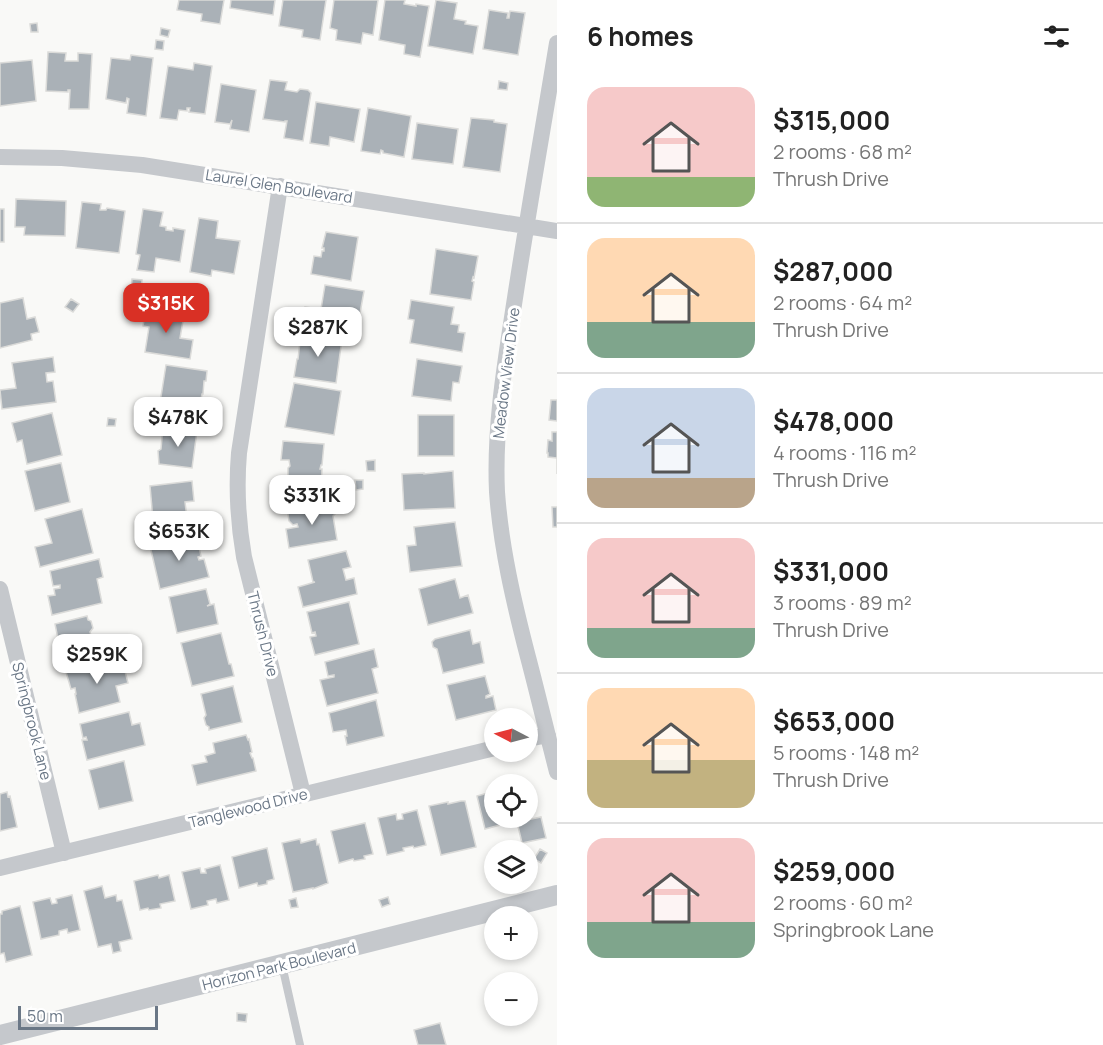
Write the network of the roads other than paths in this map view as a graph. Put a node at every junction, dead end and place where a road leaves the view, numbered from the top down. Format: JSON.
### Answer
{"nodes":[{"id":1,"x":557,"y":42,"type":"edge"},
{"id":2,"x":0,"y":157,"type":"edge"},
{"id":3,"x":280,"y":186,"type":"junction"},
{"id":4,"x":526,"y":226,"type":"junction"},
{"id":5,"x":557,"y":231,"type":"edge"},
{"id":6,"x":0,"y":589,"type":"edge"},
{"id":7,"x":548,"y":735,"type":"junction"},
{"id":8,"x":538,"y":738,"type":"edge"},
{"id":9,"x":484,"y":751,"type":"edge"},
{"id":10,"x":557,"y":771,"type":"edge"},
{"id":11,"x":303,"y":794,"type":"junction"},
{"id":12,"x":64,"y":853,"type":"junction"},
{"id":13,"x":0,"y":868,"type":"edge"},
{"id":14,"x":557,"y":895,"type":"edge"},
{"id":15,"x":282,"y":965,"type":"junction"},
{"id":16,"x":0,"y":1035,"type":"edge"},
{"id":17,"x":300,"y":1045,"type":"edge"}],
"edges":[{"from":1,"to":4,"type":"street","name":"Meadow View Drive"},
{"from":2,"to":3,"type":"street","name":"Laurel Glen Boulevard"},
{"from":3,"to":4,"type":"street","name":"Laurel Glen Boulevard"},
{"from":3,"to":11,"type":"street","name":"Thrush Drive"},
{"from":4,"to":5,"type":"street","name":"Laurel Glen Boulevard"},
{"from":4,"to":7,"type":"street","name":"Meadow View Drive"},
{"from":6,"to":12,"type":"street","name":"Springbrook Lane"},
{"from":7,"to":8,"type":"street"},
{"from":7,"to":10,"type":"street","name":"Meadow View Drive"},
{"from":9,"to":11,"type":"street","name":"Tanglewood Drive"},
{"from":11,"to":12,"type":"street","name":"Tanglewood Drive"},
{"from":12,"to":13,"type":"street","name":"Tanglewood Drive"},
{"from":14,"to":15,"type":"street","name":"Horizon Park Boulevard"},
{"from":15,"to":16,"type":"street","name":"Horizon Park Boulevard"},
{"from":15,"to":17,"type":"lane"}]}
